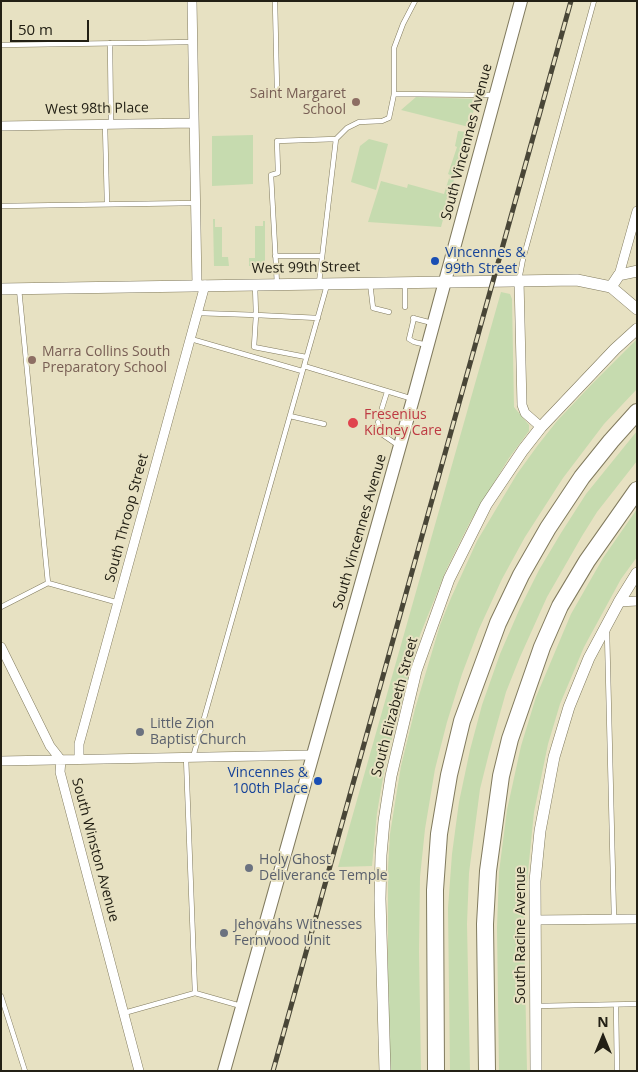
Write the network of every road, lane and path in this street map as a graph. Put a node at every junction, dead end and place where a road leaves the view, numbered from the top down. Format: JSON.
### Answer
{"nodes":[{"id":1,"x":192,"y":1,"type":"edge"},
{"id":2,"x":275,"y":1,"type":"edge"},
{"id":3,"x":415,"y":1,"type":"edge"},
{"id":4,"x":521,"y":1,"type":"edge"},
{"id":5,"x":594,"y":1,"type":"edge"},
{"id":6,"x":193,"y":42,"type":"junction"},
{"id":7,"x":110,"y":43,"type":"junction"},
{"id":8,"x":1,"y":45,"type":"edge"},
{"id":9,"x":277,"y":89,"type":"dead end"},
{"id":10,"x":394,"y":94,"type":"junction"},
{"id":11,"x":495,"y":95,"type":"junction"},
{"id":12,"x":194,"y":123,"type":"junction"},
{"id":13,"x":108,"y":124,"type":"junction"},
{"id":14,"x":1,"y":126,"type":"edge"},
{"id":15,"x":336,"y":138,"type":"junction"},
{"id":16,"x":196,"y":203,"type":"junction"},
{"id":17,"x":107,"y":204,"type":"junction"},
{"id":18,"x":1,"y":206,"type":"edge"},
{"id":19,"x":637,"y":211,"type":"edge"},
{"id":20,"x":276,"y":256,"type":"junction"},
{"id":21,"x":322,"y":256,"type":"junction"},
{"id":22,"x":637,"y":271,"type":"edge"},
{"id":23,"x":619,"y":275,"type":"junction"},
{"id":24,"x":519,"y":280,"type":"junction"},
{"id":25,"x":405,"y":281,"type":"junction"},
{"id":26,"x":444,"y":281,"type":"junction"},
{"id":27,"x":370,"y":282,"type":"junction"},
{"id":28,"x":323,"y":283,"type":"junction"},
{"id":29,"x":255,"y":284,"type":"junction"},
{"id":30,"x":277,"y":284,"type":"junction"},
{"id":31,"x":201,"y":285,"type":"junction"},
{"id":32,"x":611,"y":287,"type":"junction"},
{"id":33,"x":19,"y":288,"type":"junction"},
{"id":34,"x":1,"y":289,"type":"edge"},
{"id":35,"x":404,"y":308,"type":"dead end"},
{"id":36,"x":637,"y":309,"type":"edge"},
{"id":37,"x":390,"y":312,"type":"dead end"},
{"id":38,"x":198,"y":313,"type":"junction"},
{"id":39,"x":256,"y":315,"type":"junction"},
{"id":40,"x":318,"y":318,"type":"junction"},
{"id":41,"x":433,"y":323,"type":"junction"},
{"id":42,"x":637,"y":329,"type":"edge"},
{"id":43,"x":191,"y":339,"type":"junction"},
{"id":44,"x":428,"y":345,"type":"junction"},
{"id":45,"x":306,"y":357,"type":"junction"},
{"id":46,"x":303,"y":369,"type":"junction"},
{"id":47,"x":387,"y":392,"type":"junction"},
{"id":48,"x":413,"y":400,"type":"junction"},
{"id":49,"x":382,"y":408,"type":"dead end"},
{"id":50,"x":637,"y":412,"type":"edge"},
{"id":51,"x":290,"y":416,"type":"junction"},
{"id":52,"x":378,"y":422,"type":"dead end"},
{"id":53,"x":324,"y":424,"type":"dead end"},
{"id":54,"x":541,"y":427,"type":"junction"},
{"id":55,"x":400,"y":447,"type":"junction"},
{"id":56,"x":637,"y":490,"type":"edge"},
{"id":57,"x":637,"y":573,"type":"edge"},
{"id":58,"x":48,"y":583,"type":"junction"},
{"id":59,"x":619,"y":602,"type":"junction"},
{"id":60,"x":637,"y":602,"type":"edge"},
{"id":61,"x":118,"y":603,"type":"junction"},
{"id":62,"x":1,"y":607,"type":"edge"},
{"id":63,"x":607,"y":623,"type":"junction"},
{"id":64,"x":1,"y":647,"type":"edge"},
{"id":65,"x":312,"y":755,"type":"junction"},
{"id":66,"x":190,"y":757,"type":"junction"},
{"id":67,"x":79,"y":759,"type":"junction"},
{"id":68,"x":61,"y":760,"type":"junction"},
{"id":69,"x":1,"y":761,"type":"edge"},
{"id":70,"x":614,"y":919,"type":"junction"},
{"id":71,"x":637,"y":919,"type":"edge"},
{"id":72,"x":535,"y":920,"type":"junction"},
{"id":73,"x":195,"y":993,"type":"junction"},
{"id":74,"x":1,"y":996,"type":"edge"},
{"id":75,"x":637,"y":1004,"type":"edge"},
{"id":76,"x":616,"y":1005,"type":"junction"},
{"id":77,"x":536,"y":1006,"type":"junction"},
{"id":78,"x":242,"y":1007,"type":"junction"},
{"id":79,"x":124,"y":1012,"type":"junction"},
{"id":80,"x":25,"y":1071,"type":"edge"},
{"id":81,"x":139,"y":1071,"type":"edge"},
{"id":82,"x":224,"y":1071,"type":"edge"},
{"id":83,"x":385,"y":1071,"type":"edge"},
{"id":84,"x":436,"y":1071,"type":"edge"},
{"id":85,"x":487,"y":1071,"type":"edge"},
{"id":86,"x":536,"y":1071,"type":"edge"},
{"id":87,"x":617,"y":1071,"type":"edge"}],
"edges":[{"from":1,"to":6,"type":"street","name":"South Throop Street"},
{"from":2,"to":9,"type":"lane"},
{"from":3,"to":10,"type":"lane"},
{"from":4,"to":11,"type":"main road","name":"South Vincennes Avenue"},
{"from":5,"to":24,"type":"lane"},
{"from":6,"to":7,"type":"lane"},
{"from":6,"to":12,"type":"street","name":"South Throop Street"},
{"from":7,"to":8,"type":"lane"},
{"from":7,"to":13,"type":"lane"},
{"from":10,"to":11,"type":"lane"},
{"from":10,"to":15,"type":"lane"},
{"from":11,"to":26,"type":"main road","name":"South Vincennes Avenue"},
{"from":12,"to":13,"type":"street","name":"West 98th Place"},
{"from":12,"to":16,"type":"street","name":"South Throop Street"},
{"from":13,"to":14,"type":"street","name":"West 98th Place"},
{"from":13,"to":17,"type":"lane"},
{"from":15,"to":20,"type":"lane"},
{"from":15,"to":21,"type":"lane"},
{"from":16,"to":17,"type":"lane"},
{"from":16,"to":31,"type":"street","name":"South Throop Street"},
{"from":17,"to":18,"type":"lane"},
{"from":19,"to":23,"type":"street"},
{"from":20,"to":21,"type":"lane"},
{"from":20,"to":30,"type":"lane"},
{"from":21,"to":28,"type":"lane"},
{"from":22,"to":23,"type":"street"},
{"from":23,"to":32,"type":"street"},
{"from":24,"to":26,"type":"street","name":"West 99th Street"},
{"from":24,"to":32,"type":"street","name":"West 99th Street"},
{"from":24,"to":54,"type":"street"},
{"from":25,"to":26,"type":"street","name":"West 99th Street"},
{"from":25,"to":27,"type":"street","name":"West 99th Street"},
{"from":25,"to":35,"type":"lane"},
{"from":26,"to":41,"type":"main road","name":"South Vincennes Avenue"},
{"from":27,"to":28,"type":"street","name":"West 99th Street"},
{"from":27,"to":37,"type":"lane"},
{"from":28,"to":30,"type":"street","name":"West 99th Street"},
{"from":28,"to":40,"type":"lane"},
{"from":29,"to":30,"type":"street","name":"West 99th Street"},
{"from":29,"to":31,"type":"street","name":"West 99th Street"},
{"from":29,"to":39,"type":"lane"},
{"from":31,"to":33,"type":"street","name":"West 99th Street"},
{"from":31,"to":38,"type":"street","name":"South Throop Street"},
{"from":32,"to":36,"type":"street"},
{"from":33,"to":34,"type":"street","name":"West 99th Street"},
{"from":33,"to":58,"type":"lane"},
{"from":38,"to":39,"type":"lane"},
{"from":38,"to":43,"type":"street","name":"South Throop Street"},
{"from":39,"to":40,"type":"lane"},
{"from":39,"to":45,"type":"lane"},
{"from":40,"to":45,"type":"lane"},
{"from":41,"to":44,"type":"main road","name":"South Vincennes Avenue"},
{"from":41,"to":44,"type":"lane"},
{"from":42,"to":54,"type":"street","name":"South Elizabeth Street"},
{"from":43,"to":46,"type":"lane"},
{"from":43,"to":61,"type":"street","name":"South Throop Street"},
{"from":44,"to":48,"type":"main road","name":"South Vincennes Avenue"},
{"from":45,"to":46,"type":"lane"},
{"from":46,"to":47,"type":"lane"},
{"from":46,"to":51,"type":"lane"},
{"from":47,"to":48,"type":"lane"},
{"from":47,"to":49,"type":"lane"},
{"from":48,"to":55,"type":"main road","name":"South Vincennes Avenue"},
{"from":50,"to":84,"type":"highway"},
{"from":51,"to":53,"type":"lane"},
{"from":51,"to":66,"type":"lane"},
{"from":52,"to":55,"type":"lane"},
{"from":54,"to":83,"type":"street","name":"South Elizabeth Street"},
{"from":55,"to":65,"type":"main road","name":"South Vincennes Avenue"},
{"from":56,"to":85,"type":"highway"},
{"from":57,"to":59,"type":"street","name":"South Racine Avenue"},
{"from":58,"to":61,"type":"lane"},
{"from":58,"to":62,"type":"lane"},
{"from":59,"to":60,"type":"street"},
{"from":59,"to":63,"type":"street","name":"South Racine Avenue"},
{"from":61,"to":67,"type":"street","name":"South Throop Street"},
{"from":63,"to":70,"type":"lane"},
{"from":63,"to":72,"type":"street","name":"South Racine Avenue"},
{"from":64,"to":68,"type":"street","name":"South Winston Avenue"},
{"from":65,"to":66,"type":"street"},
{"from":65,"to":78,"type":"main road","name":"South Vincennes Avenue"},
{"from":66,"to":67,"type":"street"},
{"from":66,"to":73,"type":"lane"},
{"from":67,"to":68,"type":"street"},
{"from":68,"to":69,"type":"street"},
{"from":68,"to":79,"type":"street","name":"South Winston Avenue"},
{"from":70,"to":71,"type":"street"},
{"from":70,"to":72,"type":"street"},
{"from":72,"to":77,"type":"street","name":"South Racine Avenue"},
{"from":73,"to":78,"type":"lane"},
{"from":73,"to":79,"type":"lane"},
{"from":74,"to":80,"type":"lane"},
{"from":75,"to":76,"type":"lane"},
{"from":76,"to":77,"type":"lane"},
{"from":76,"to":87,"type":"lane"},
{"from":77,"to":86,"type":"street","name":"South Racine Avenue"},
{"from":78,"to":82,"type":"main road","name":"South Vincennes Avenue"},
{"from":79,"to":81,"type":"street","name":"South Winston Avenue"}]}
